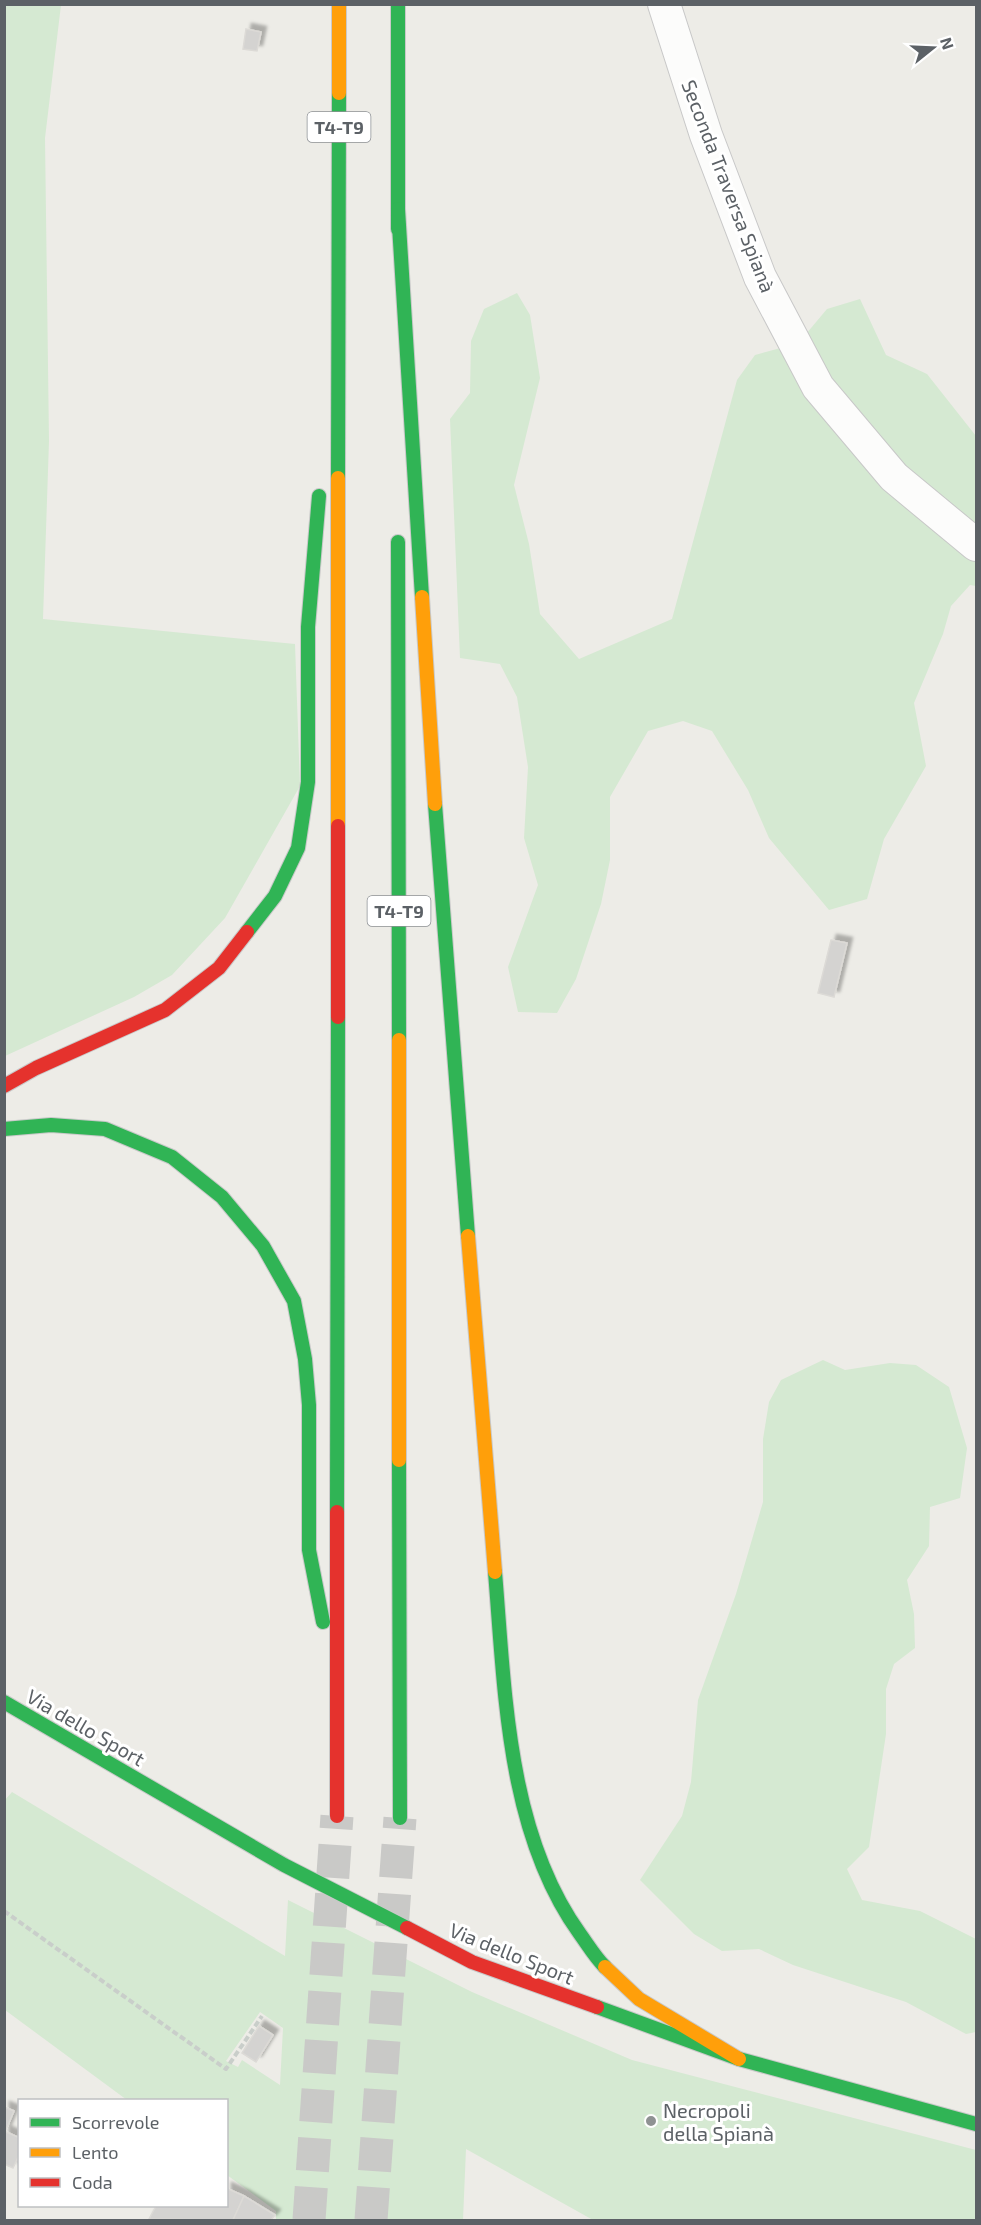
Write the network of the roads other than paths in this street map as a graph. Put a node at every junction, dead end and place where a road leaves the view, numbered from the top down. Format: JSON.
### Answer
{"nodes":[{"id":1,"x":339,"y":4,"type":"edge"},
{"id":2,"x":398,"y":4,"type":"edge"},
{"id":3,"x":664,"y":4,"type":"edge"},
{"id":4,"x":398,"y":208,"type":"junction"},
{"id":5,"x":338,"y":249,"type":"junction"},
{"id":6,"x":324,"y":426,"type":"dead end"},
{"id":7,"x":398,"y":435,"type":"dead end"},
{"id":8,"x":320,"y":485,"type":"dead end"},
{"id":9,"x":398,"y":530,"type":"dead end"},
{"id":10,"x":976,"y":545,"type":"edge"},
{"id":11,"x":4,"y":1086,"type":"edge"},
{"id":12,"x":4,"y":1129,"type":"edge"},
{"id":13,"x":337,"y":1694,"type":"junction"},
{"id":14,"x":4,"y":1702,"type":"edge"},
{"id":15,"x":337,"y":1816,"type":"tunnel mouth"},
{"id":16,"x":400,"y":1818,"type":"tunnel mouth"},
{"id":17,"x":739,"y":2059,"type":"junction"},
{"id":18,"x":976,"y":2124,"type":"edge"}],
"edges":[{"from":1,"to":5,"type":"main road","number":"T4-T9"},
{"from":2,"to":4,"type":"main road","number":"T4-T9"},
{"from":3,"to":10,"type":"street","name":"Seconda Traversa Spianà"},
{"from":4,"to":7,"type":"main road","number":"T4-T9"},
{"from":4,"to":17,"type":"main road"},
{"from":5,"to":6,"type":"main road"},
{"from":5,"to":13,"type":"main road","number":"T4-T9"},
{"from":8,"to":11,"type":"main road"},
{"from":9,"to":16,"type":"main road","number":"T4-T9"},
{"from":12,"to":13,"type":"main road"},
{"from":13,"to":15,"type":"main road","number":"T4-T9"},
{"from":14,"to":17,"type":"main road","name":"Via dello Sport"},
{"from":17,"to":18,"type":"main road","name":"Via dello Sport"}]}
